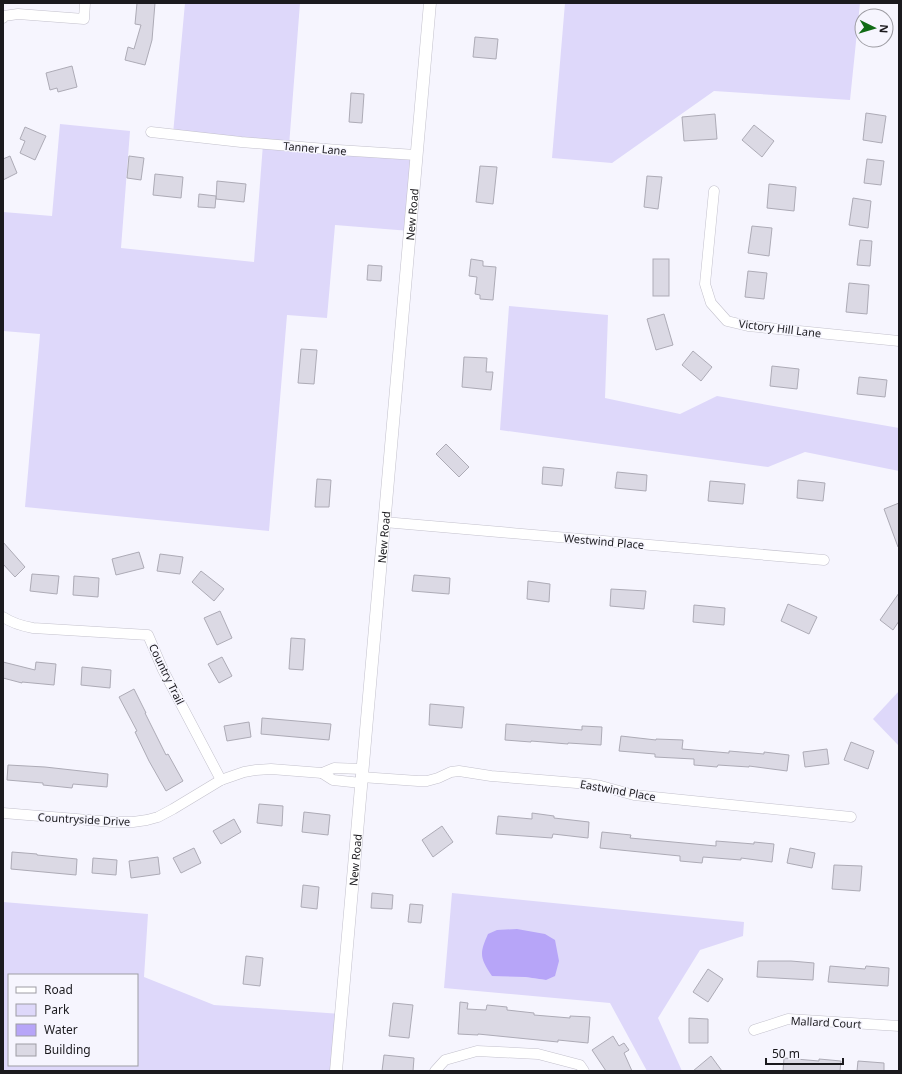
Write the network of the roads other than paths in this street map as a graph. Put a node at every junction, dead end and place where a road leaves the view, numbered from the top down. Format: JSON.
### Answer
{"nodes":[{"id":1,"x":85,"y":3,"type":"edge"},
{"id":2,"x":430,"y":3,"type":"edge"},
{"id":3,"x":3,"y":18,"type":"edge"},
{"id":4,"x":151,"y":132,"type":"dead end"},
{"id":5,"x":416,"y":155,"type":"junction"},
{"id":6,"x":714,"y":191,"type":"dead end"},
{"id":7,"x":899,"y":341,"type":"edge"},
{"id":8,"x":384,"y":522,"type":"junction"},
{"id":9,"x":824,"y":560,"type":"dead end"},
{"id":10,"x":3,"y":617,"type":"edge"},
{"id":11,"x":361,"y":776,"type":"junction"},
{"id":12,"x":221,"y":780,"type":"junction"},
{"id":13,"x":3,"y":813,"type":"edge"},
{"id":14,"x":851,"y":817,"type":"dead end"},
{"id":15,"x":899,"y":1026,"type":"edge"},
{"id":16,"x":754,"y":1030,"type":"dead end"},
{"id":17,"x":336,"y":1071,"type":"edge"},
{"id":18,"x":435,"y":1071,"type":"edge"},
{"id":19,"x":584,"y":1071,"type":"edge"}],
"edges":[{"from":1,"to":3,"type":"street"},
{"from":2,"to":5,"type":"street","name":"New Road"},
{"from":4,"to":5,"type":"street","name":"Tanner Lane"},
{"from":5,"to":8,"type":"street","name":"New Road"},
{"from":6,"to":7,"type":"street","name":"Victory Hill Lane"},
{"from":8,"to":9,"type":"street","name":"Westwind Place"},
{"from":8,"to":11,"type":"street","name":"New Road"},
{"from":10,"to":12,"type":"street","name":"Country Trail"},
{"from":11,"to":12,"type":"street","name":"Countryside Drive"},
{"from":11,"to":14,"type":"street","name":"Eastwind Place"},
{"from":11,"to":17,"type":"street","name":"New Road"},
{"from":12,"to":13,"type":"street","name":"Countryside Drive"},
{"from":15,"to":16,"type":"street","name":"Mallard Court"},
{"from":18,"to":19,"type":"street"}]}
